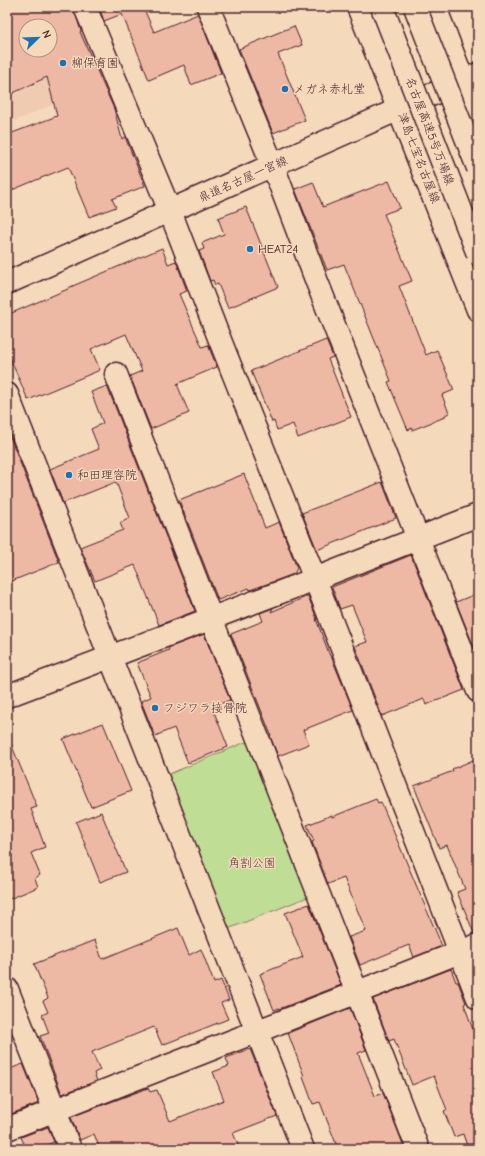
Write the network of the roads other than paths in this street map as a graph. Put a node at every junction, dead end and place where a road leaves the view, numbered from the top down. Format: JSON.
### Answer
{"nodes":[{"id":1,"x":86,"y":7,"type":"edge"},
{"id":2,"x":208,"y":7,"type":"edge"},
{"id":3,"x":358,"y":7,"type":"edge"},
{"id":4,"x":382,"y":7,"type":"edge"},
{"id":5,"x":415,"y":7,"type":"edge"},
{"id":6,"x":435,"y":7,"type":"edge"},
{"id":7,"x":471,"y":77,"type":"edge"},
{"id":8,"x":400,"y":109,"type":"junction"},
{"id":9,"x":478,"y":119,"type":"edge"},
{"id":10,"x":273,"y":166,"type":"junction"},
{"id":11,"x":478,"y":168,"type":"edge"},
{"id":12,"x":170,"y":211,"type":"junction"},
{"id":13,"x":478,"y":254,"type":"edge"},
{"id":14,"x":7,"y":283,"type":"edge"},
{"id":15,"x":478,"y":310,"type":"edge"},
{"id":16,"x":116,"y":374,"type":"dead end"},
{"id":17,"x":7,"y":394,"type":"edge"},
{"id":18,"x":478,"y":515,"type":"edge"},
{"id":19,"x":418,"y":538,"type":"junction"},
{"id":20,"x":315,"y":579,"type":"junction"},
{"id":21,"x":211,"y":618,"type":"junction"},
{"id":22,"x":110,"y":656,"type":"junction"},
{"id":23,"x":478,"y":691,"type":"edge"},
{"id":24,"x":7,"y":696,"type":"edge"},
{"id":25,"x":469,"y":949,"type":"edge"},
{"id":26,"x":7,"y":989,"type":"edge"},
{"id":27,"x":358,"y":992,"type":"junction"},
{"id":28,"x":478,"y":998,"type":"edge"},
{"id":29,"x":257,"y":1033,"type":"junction"},
{"id":30,"x":55,"y":1110,"type":"junction"},
{"id":31,"x":7,"y":1129,"type":"edge"},
{"id":32,"x":70,"y":1149,"type":"edge"},
{"id":33,"x":303,"y":1149,"type":"edge"},
{"id":34,"x":418,"y":1149,"type":"edge"}],
"edges":[{"from":1,"to":12,"type":"main road"},
{"from":2,"to":10,"type":"main road"},
{"from":3,"to":8,"type":"main road","name":"津島七宝名古屋線"},
{"from":4,"to":13,"type":"main road","name":"名古屋高速5号万場線","bridge":true},
{"from":5,"to":11,"type":"main road","bridge":true},
{"from":6,"to":7,"type":"main road"},
{"from":7,"to":8,"type":"main road","name":"県道名古屋一宮線"},
{"from":7,"to":9,"type":"main road"},
{"from":8,"to":10,"type":"main road","name":"県道名古屋一宮線"},
{"from":8,"to":15,"type":"main road","name":"津島七宝名古屋線"},
{"from":10,"to":12,"type":"main road","name":"県道名古屋一宮線"},
{"from":10,"to":19,"type":"main road"},
{"from":12,"to":14,"type":"main road","name":"県道名古屋一宮線"},
{"from":12,"to":20,"type":"main road"},
{"from":16,"to":21,"type":"main road"},
{"from":17,"to":22,"type":"main road"},
{"from":18,"to":19,"type":"main road"},
{"from":19,"to":20,"type":"main road"},
{"from":19,"to":23,"type":"main road"},
{"from":20,"to":21,"type":"main road"},
{"from":20,"to":25,"type":"main road"},
{"from":21,"to":22,"type":"main road"},
{"from":21,"to":27,"type":"main road"},
{"from":22,"to":24,"type":"main road"},
{"from":22,"to":29,"type":"main road"},
{"from":25,"to":27,"type":"main road"},
{"from":25,"to":28,"type":"main road"},
{"from":26,"to":30,"type":"main road"},
{"from":27,"to":29,"type":"main road"},
{"from":27,"to":34,"type":"main road"},
{"from":29,"to":30,"type":"main road"},
{"from":29,"to":33,"type":"main road"},
{"from":30,"to":31,"type":"main road"},
{"from":30,"to":32,"type":"main road"}]}
